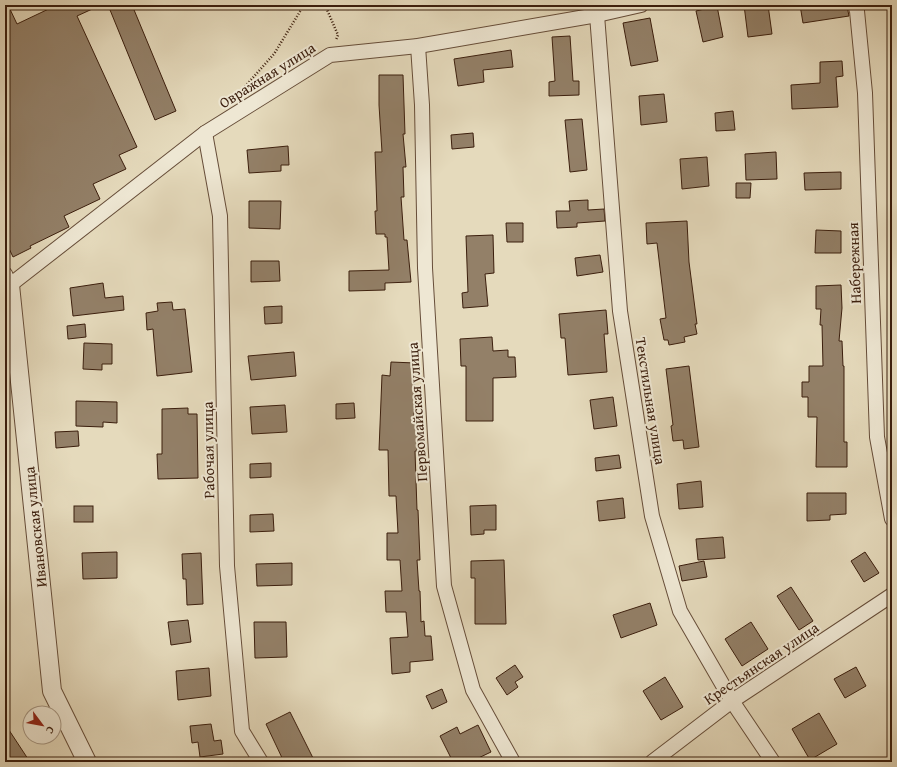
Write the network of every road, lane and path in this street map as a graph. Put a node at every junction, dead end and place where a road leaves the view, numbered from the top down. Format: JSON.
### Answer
{"nodes":[{"id":1,"x":304,"y":5,"type":"edge"},
{"id":2,"x":325,"y":5,"type":"edge"},
{"id":3,"x":641,"y":5,"type":"edge"},
{"id":4,"x":855,"y":5,"type":"edge"},
{"id":5,"x":597,"y":15,"type":"junction"},
{"id":6,"x":418,"y":46,"type":"junction"},
{"id":7,"x":330,"y":55,"type":"junction"},
{"id":8,"x":236,"y":95,"type":"dead end"},
{"id":9,"x":205,"y":133,"type":"junction"},
{"id":10,"x":7,"y":280,"type":"edge"},
{"id":11,"x":892,"y":519,"type":"edge"},
{"id":12,"x":892,"y":596,"type":"edge"},
{"id":13,"x":732,"y":701,"type":"junction"},
{"id":14,"x":87,"y":762,"type":"edge"},
{"id":15,"x":261,"y":762,"type":"edge"},
{"id":16,"x":513,"y":762,"type":"edge"},
{"id":17,"x":652,"y":762,"type":"edge"},
{"id":18,"x":773,"y":762,"type":"edge"}],
"edges":[{"from":1,"to":8,"type":"path"},
{"from":2,"to":7,"type":"path"},
{"from":3,"to":5,"type":"street","name":"Овражная улица"},
{"from":4,"to":11,"type":"street","name":"Набережная"},
{"from":5,"to":6,"type":"street","name":"Овражная улица"},
{"from":5,"to":13,"type":"street","name":"Текстильная улица"},
{"from":6,"to":7,"type":"street","name":"Овражная улица"},
{"from":6,"to":16,"type":"street","name":"Первомайская улица"},
{"from":7,"to":9,"type":"street","name":"Овражная улица"},
{"from":9,"to":10,"type":"street","name":"Овражная улица"},
{"from":9,"to":15,"type":"street","name":"Рабочая улица"},
{"from":10,"to":14,"type":"street","name":"Ивановская улица"},
{"from":12,"to":13,"type":"street","name":"Крестьянская улица"},
{"from":13,"to":17,"type":"street","name":"Крестьянская улица"},
{"from":13,"to":18,"type":"street","name":"Текстильная улица"}]}
